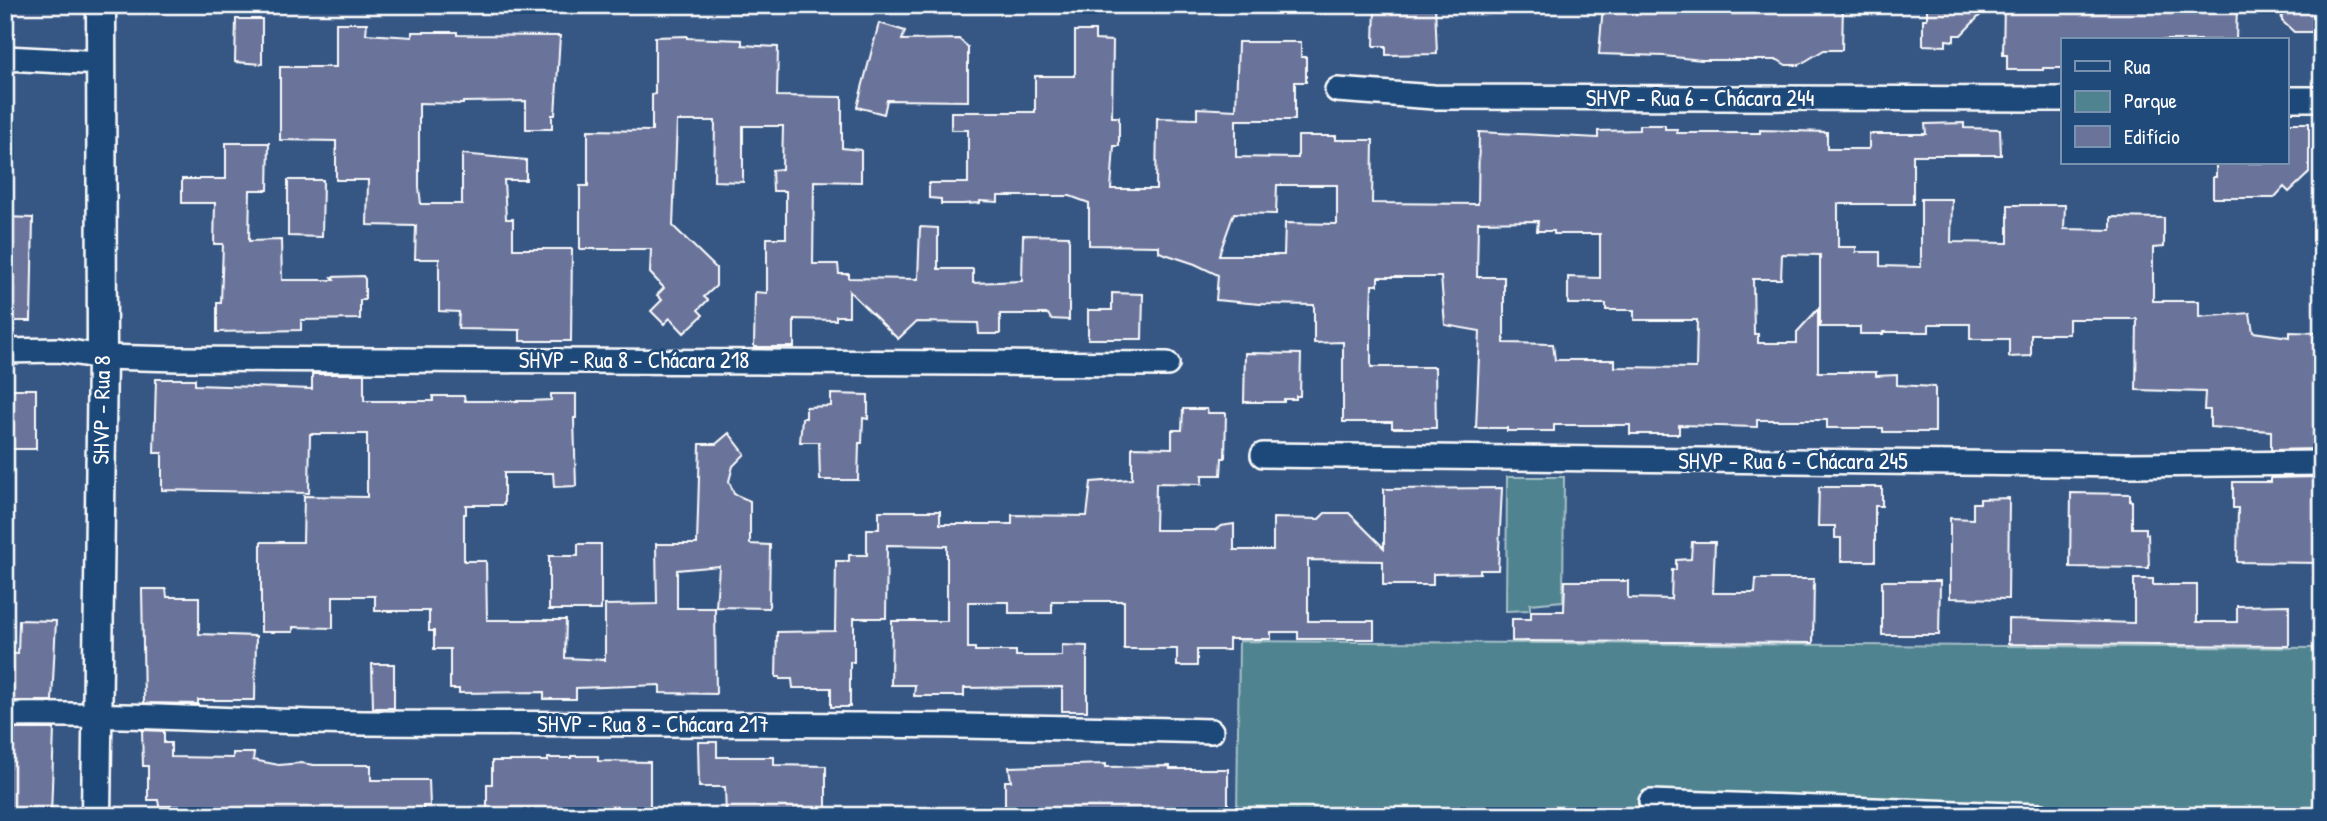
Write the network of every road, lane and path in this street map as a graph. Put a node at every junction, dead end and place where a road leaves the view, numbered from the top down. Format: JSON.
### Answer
{"nodes":[{"id":1,"x":102,"y":5,"type":"edge"},
{"id":2,"x":5,"y":58,"type":"edge"},
{"id":3,"x":102,"y":63,"type":"junction"},
{"id":4,"x":1337,"y":90,"type":"dead end"},
{"id":5,"x":2061,"y":99,"type":"edge"},
{"id":6,"x":2288,"y":99,"type":"edge"},
{"id":7,"x":2322,"y":99,"type":"edge"},
{"id":8,"x":5,"y":351,"type":"edge"},
{"id":9,"x":102,"y":357,"type":"junction"},
{"id":10,"x":1167,"y":364,"type":"dead end"},
{"id":11,"x":1263,"y":455,"type":"dead end"},
{"id":12,"x":2322,"y":463,"type":"edge"},
{"id":13,"x":5,"y":715,"type":"edge"},
{"id":14,"x":96,"y":716,"type":"junction"},
{"id":15,"x":1211,"y":731,"type":"dead end"},
{"id":16,"x":1651,"y":802,"type":"dead end"},
{"id":17,"x":96,"y":816,"type":"edge"},
{"id":18,"x":2040,"y":816,"type":"edge"}],
"edges":[{"from":1,"to":3,"type":"street","name":"SHVP - Rua 8"},
{"from":2,"to":3,"type":"street"},
{"from":3,"to":9,"type":"street","name":"SHVP - Rua 8"},
{"from":4,"to":5,"type":"street","name":"SHVP - Rua 6 - Chácara 244"},
{"from":6,"to":7,"type":"street"},
{"from":8,"to":9,"type":"street","name":"SHVP - Rua 8 - Chácara 218"},
{"from":9,"to":10,"type":"street","name":"SHVP - Rua 8 - Chácara 218"},
{"from":9,"to":14,"type":"street","name":"SHVP - Rua 8"},
{"from":11,"to":12,"type":"street","name":"SHVP - Rua 6 - Chácara 245"},
{"from":13,"to":14,"type":"street","name":"SHVP - Rua 8 - Chácara 217"},
{"from":14,"to":15,"type":"street","name":"SHVP - Rua 8 - Chácara 217"},
{"from":14,"to":17,"type":"street","name":"SHVP - Rua 8"},
{"from":16,"to":18,"type":"street"}]}
